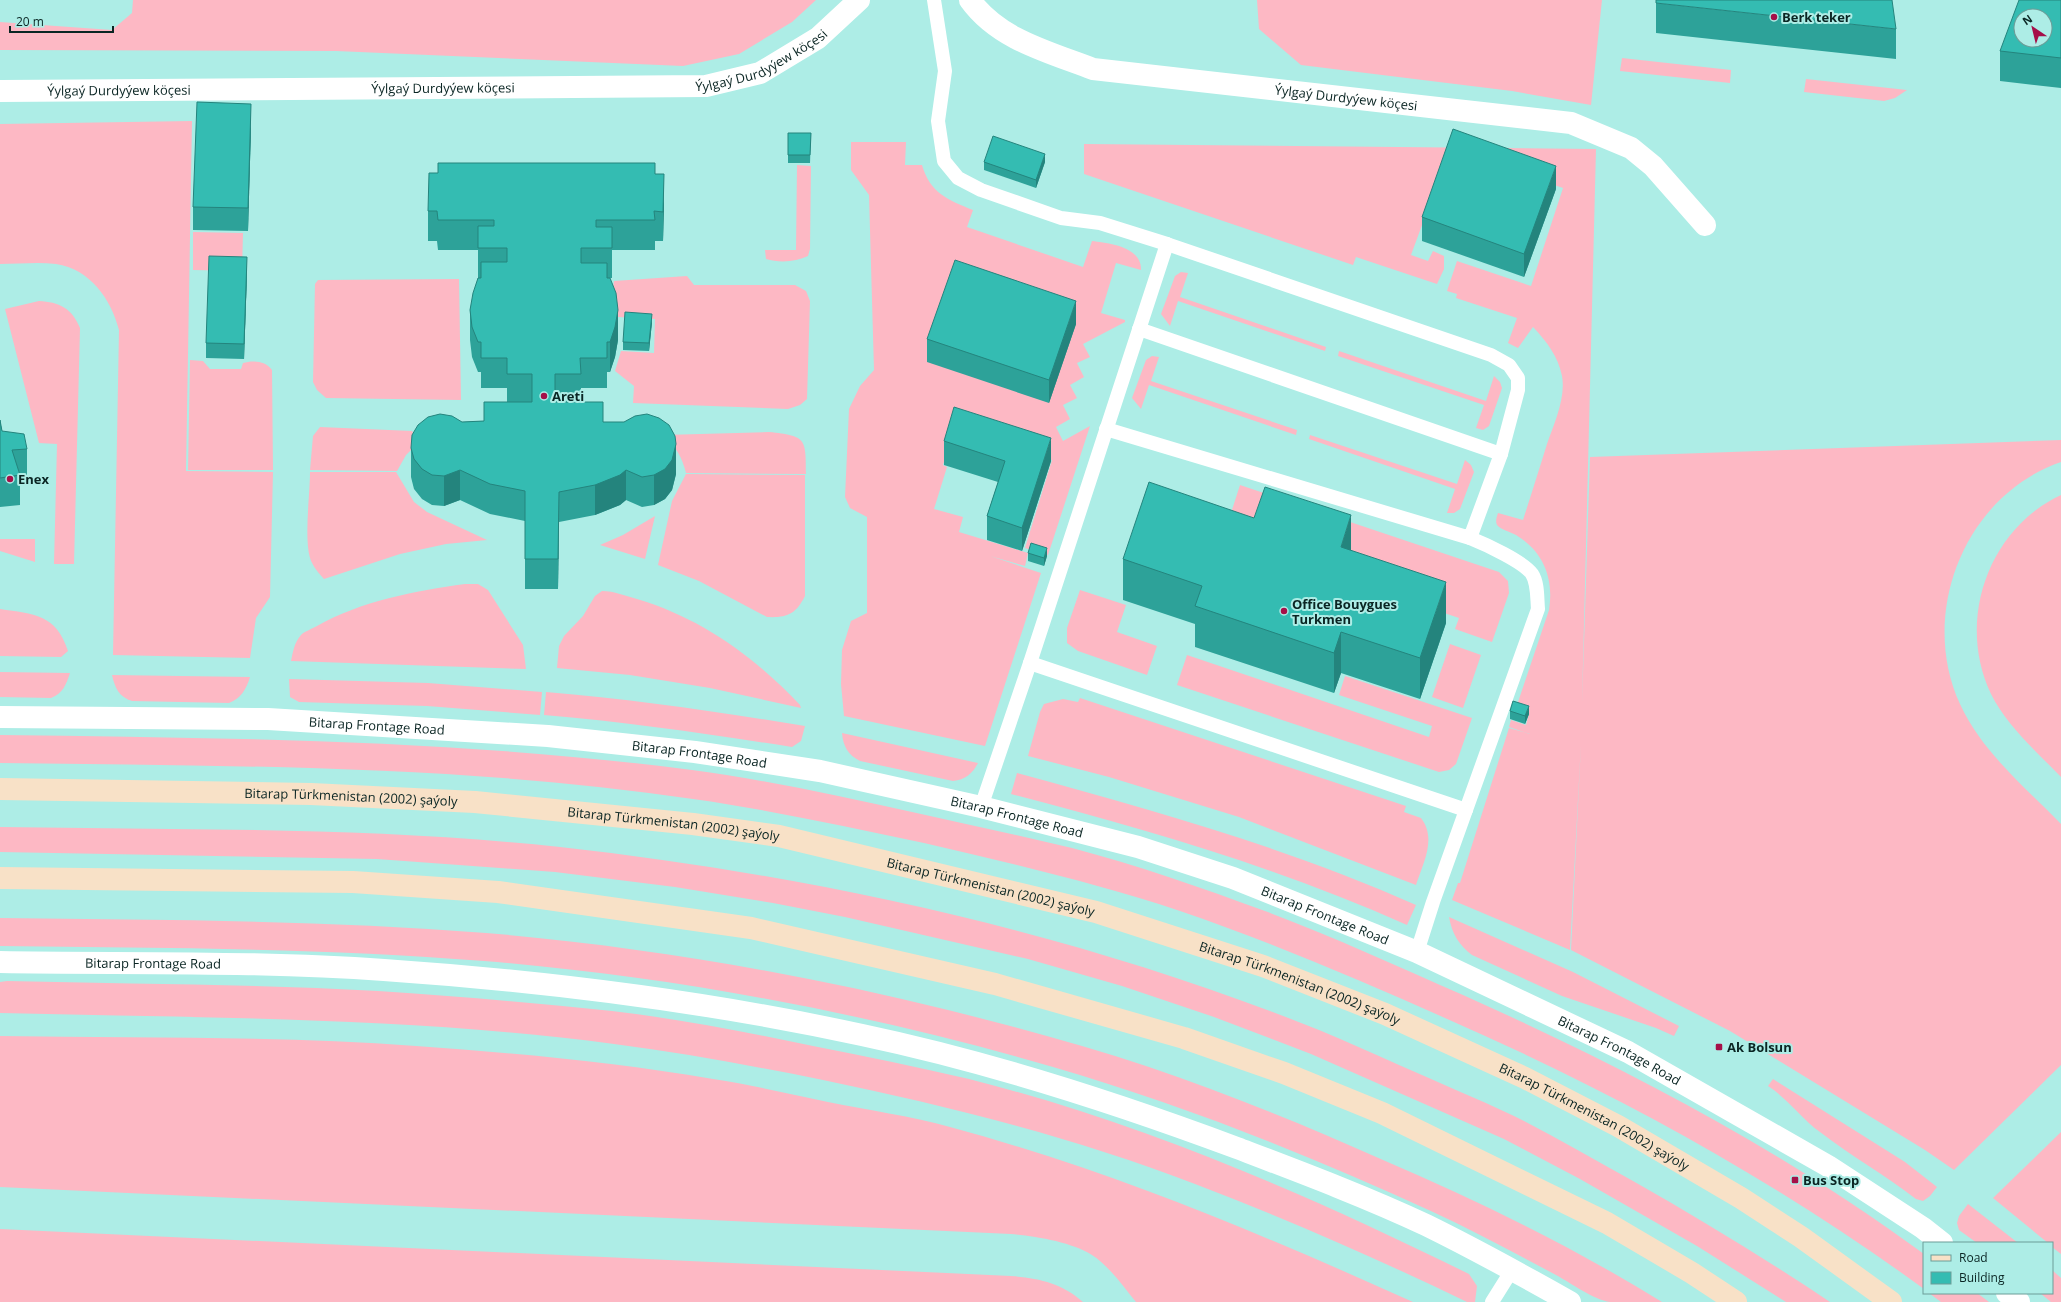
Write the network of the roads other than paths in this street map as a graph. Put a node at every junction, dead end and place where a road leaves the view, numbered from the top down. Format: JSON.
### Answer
{"nodes":[{"id":1,"x":859,"y":0,"type":"edge"},
{"id":2,"x":934,"y":0,"type":"edge"},
{"id":3,"x":970,"y":0,"type":"edge"},
{"id":4,"x":0,"y":91,"type":"edge"},
{"id":5,"x":1705,"y":225,"type":"dead end"},
{"id":6,"x":1167,"y":244,"type":"junction"},
{"id":7,"x":1139,"y":329,"type":"junction"},
{"id":8,"x":1106,"y":429,"type":"junction"},
{"id":9,"x":1502,"y":454,"type":"junction"},
{"id":10,"x":1470,"y":538,"type":"junction"},
{"id":11,"x":1030,"y":663,"type":"junction"},
{"id":12,"x":0,"y":717,"type":"edge"},
{"id":13,"x":0,"y":789,"type":"edge"},
{"id":14,"x":981,"y":807,"type":"junction"},
{"id":15,"x":1466,"y":810,"type":"junction"},
{"id":16,"x":0,"y":878,"type":"edge"},
{"id":17,"x":1417,"y":952,"type":"junction"},
{"id":18,"x":0,"y":962,"type":"edge"},
{"id":19,"x":1941,"y":1242,"type":"edge"},
{"id":20,"x":1512,"y":1270,"type":"junction"},
{"id":21,"x":2008,"y":1294,"type":"edge"},
{"id":22,"x":1492,"y":1302,"type":"edge"},
{"id":23,"x":1570,"y":1302,"type":"edge"},
{"id":24,"x":1736,"y":1302,"type":"edge"},
{"id":25,"x":1891,"y":1302,"type":"edge"},
{"id":26,"x":2018,"y":1302,"type":"edge"}],
"edges":[{"from":1,"to":4,"type":"street","name":"Ýylgaý Durdyýew köçesi"},
{"from":2,"to":6,"type":"lane"},
{"from":3,"to":5,"type":"street","name":"Ýylgaý Durdyýew köçesi"},
{"from":6,"to":7,"type":"lane"},
{"from":6,"to":9,"type":"lane"},
{"from":7,"to":8,"type":"lane"},
{"from":7,"to":9,"type":"lane"},
{"from":8,"to":10,"type":"lane"},
{"from":8,"to":11,"type":"lane"},
{"from":9,"to":10,"type":"lane"},
{"from":10,"to":15,"type":"lane"},
{"from":11,"to":14,"type":"lane"},
{"from":11,"to":15,"type":"lane"},
{"from":12,"to":14,"type":"street","name":"Bitarap Frontage Road"},
{"from":13,"to":25,"type":"main road","name":"Bitarap Türkmenistan (2002) şaýoly"},
{"from":14,"to":17,"type":"street","name":"Bitarap Frontage Road"},
{"from":15,"to":17,"type":"lane"},
{"from":16,"to":24,"type":"main road"},
{"from":17,"to":19,"type":"street","name":"Bitarap Frontage Road"},
{"from":18,"to":20,"type":"street","name":"Bitarap Frontage Road"},
{"from":20,"to":22,"type":"lane"},
{"from":20,"to":23,"type":"street","name":"Bitarap Frontage Road"},
{"from":21,"to":26,"type":"street"}]}
